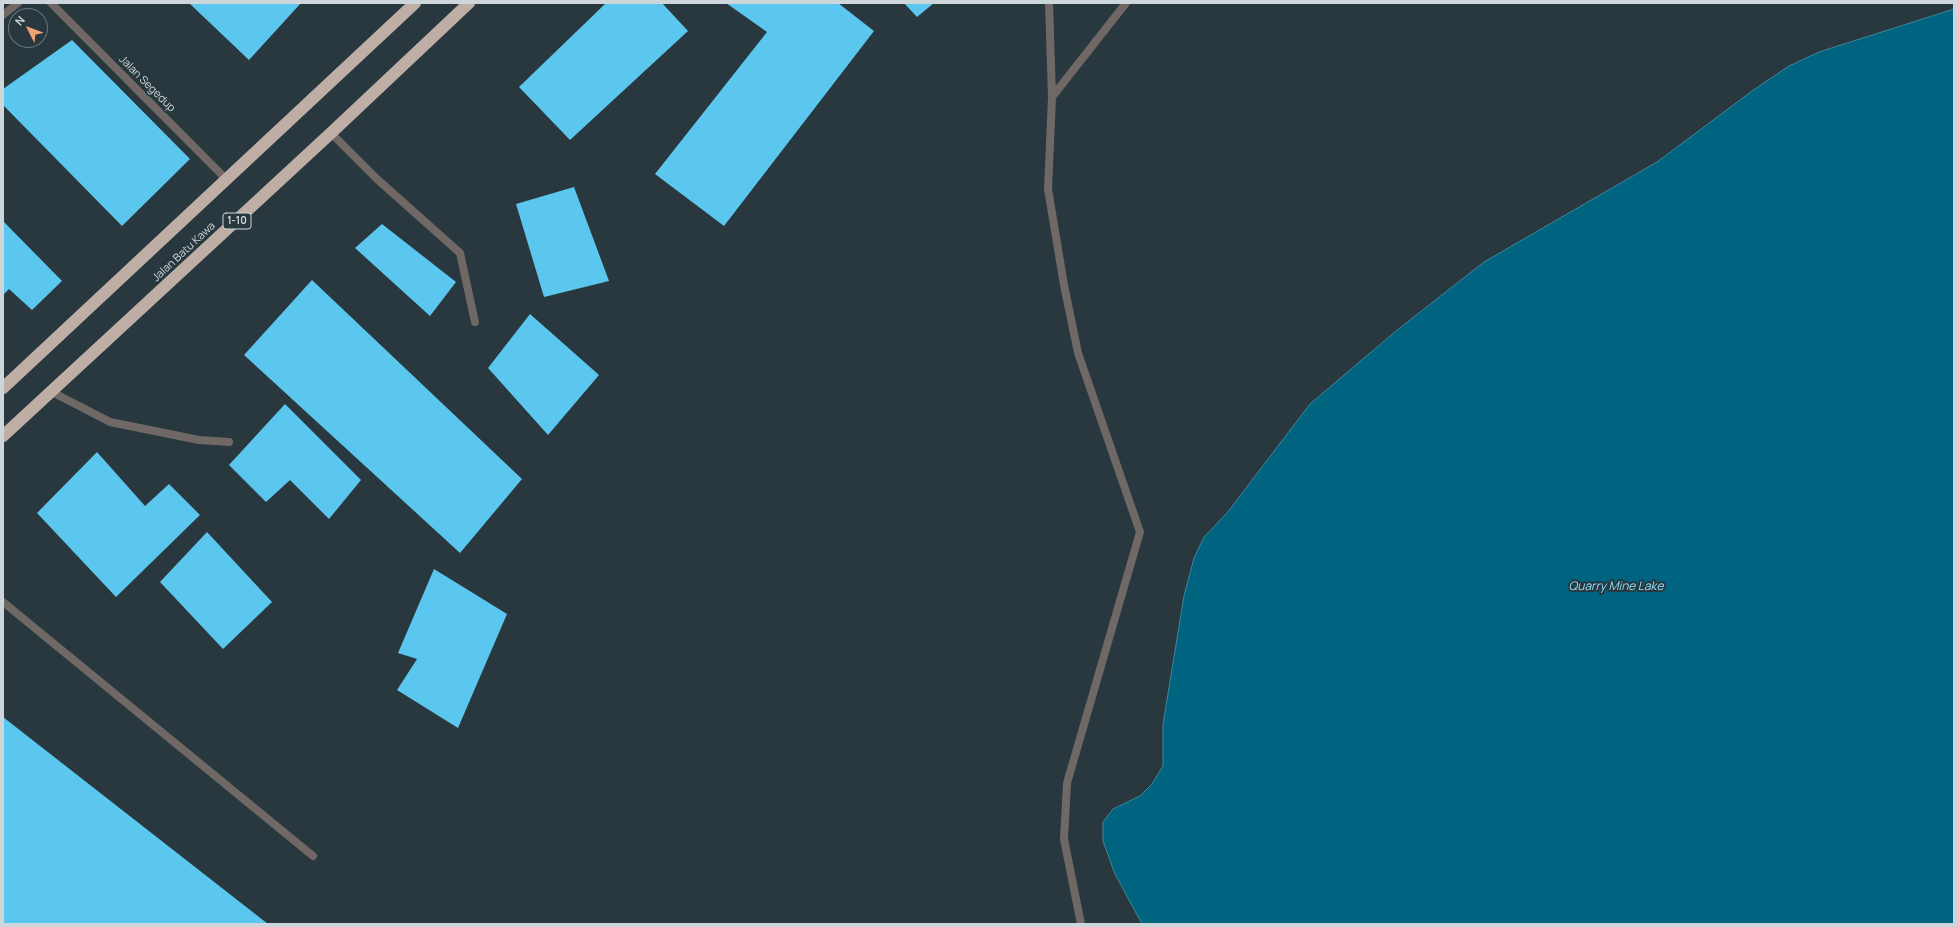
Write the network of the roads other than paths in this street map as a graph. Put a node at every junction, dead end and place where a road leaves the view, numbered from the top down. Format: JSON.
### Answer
{"nodes":[{"id":1,"x":18,"y":3,"type":"edge"},
{"id":2,"x":51,"y":3,"type":"edge"},
{"id":3,"x":415,"y":3,"type":"edge"},
{"id":4,"x":469,"y":3,"type":"edge"},
{"id":5,"x":1049,"y":3,"type":"edge"},
{"id":6,"x":1126,"y":3,"type":"edge"},
{"id":7,"x":3,"y":15,"type":"edge"},
{"id":8,"x":1052,"y":97,"type":"junction"},
{"id":9,"x":332,"y":133,"type":"junction"},
{"id":10,"x":227,"y":180,"type":"junction"},
{"id":11,"x":475,"y":322,"type":"dead end"},
{"id":12,"x":3,"y":388,"type":"edge"},
{"id":13,"x":52,"y":392,"type":"junction"},
{"id":14,"x":3,"y":436,"type":"edge"},
{"id":15,"x":229,"y":442,"type":"dead end"},
{"id":16,"x":3,"y":602,"type":"edge"},
{"id":17,"x":313,"y":856,"type":"dead end"},
{"id":18,"x":1081,"y":924,"type":"edge"}],
"edges":[{"from":1,"to":7,"type":"street"},
{"from":2,"to":10,"type":"street","name":"Jalan Segedup"},
{"from":3,"to":10,"type":"highway"},
{"from":4,"to":9,"type":"highway","name":"Jalan Batu Kawa","number":"1-10"},
{"from":5,"to":8,"type":"street"},
{"from":6,"to":8,"type":"street"},
{"from":8,"to":18,"type":"street"},
{"from":9,"to":11,"type":"street"},
{"from":9,"to":13,"type":"highway","name":"Jalan Batu Kawa","number":"1-10"},
{"from":10,"to":12,"type":"highway"},
{"from":13,"to":14,"type":"highway","name":"Jalan Batu Kawa","number":"1-10"},
{"from":13,"to":15,"type":"street"},
{"from":16,"to":17,"type":"street"}]}
